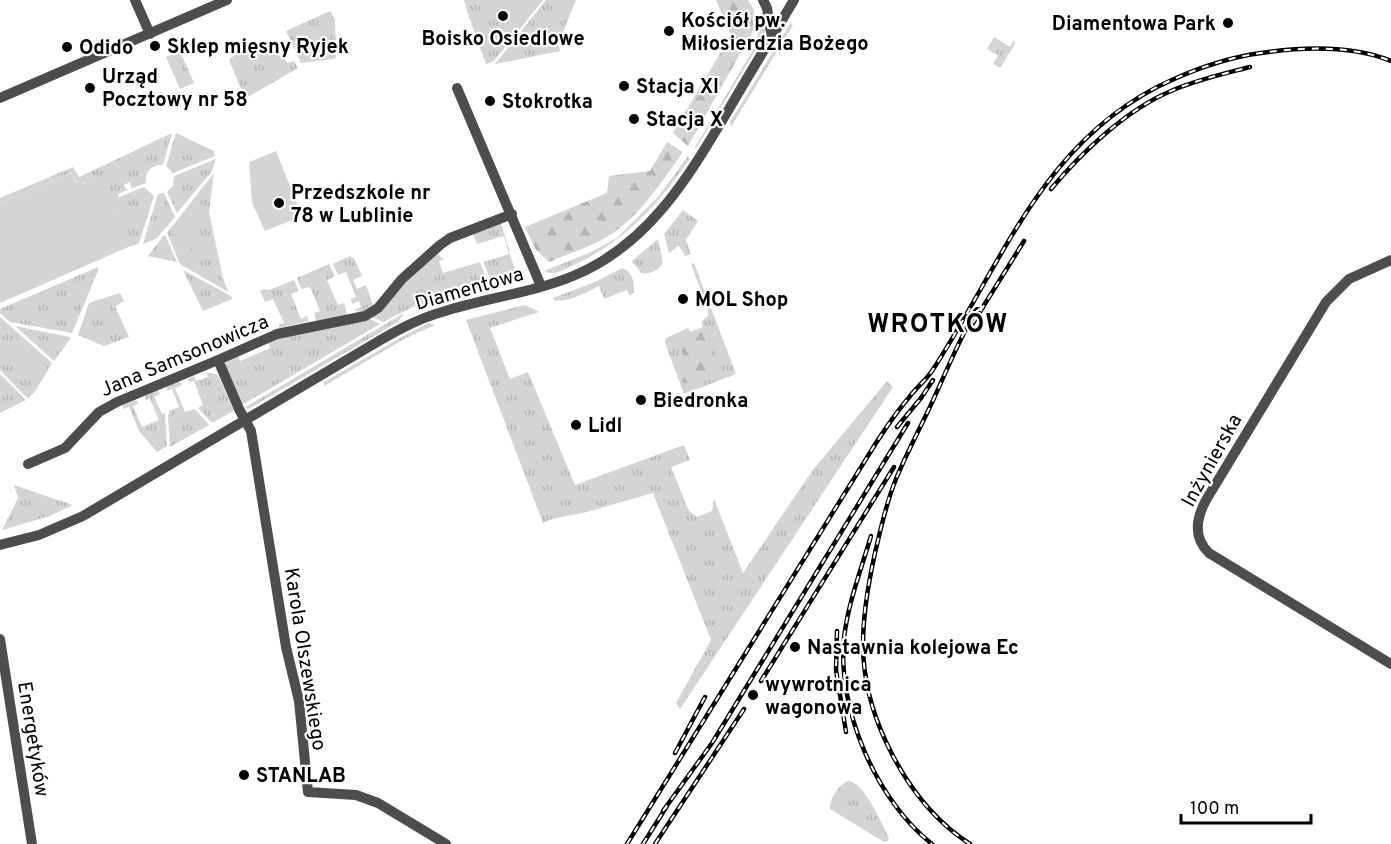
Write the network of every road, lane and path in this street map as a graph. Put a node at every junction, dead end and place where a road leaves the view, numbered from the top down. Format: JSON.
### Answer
{"nodes":[{"id":1,"x":135,"y":0,"type":"edge"},
{"id":2,"x":227,"y":0,"type":"edge"},
{"id":3,"x":763,"y":0,"type":"edge"},
{"id":4,"x":789,"y":1,"type":"edge"},
{"id":5,"x":150,"y":34,"type":"junction"},
{"id":6,"x":772,"y":38,"type":"junction"},
{"id":7,"x":458,"y":88,"type":"dead end"},
{"id":8,"x":0,"y":98,"type":"edge"},
{"id":9,"x":512,"y":214,"type":"junction"},
{"id":10,"x":1391,"y":260,"type":"edge"},
{"id":11,"x":541,"y":286,"type":"junction"},
{"id":12,"x":218,"y":360,"type":"junction"},
{"id":13,"x":245,"y":420,"type":"junction"},
{"id":14,"x":28,"y":464,"type":"dead end"},
{"id":15,"x":0,"y":545,"type":"edge"},
{"id":16,"x":0,"y":639,"type":"edge"},
{"id":17,"x":1391,"y":664,"type":"edge"},
{"id":18,"x":32,"y":844,"type":"edge"},
{"id":19,"x":446,"y":844,"type":"edge"}],
"edges":[{"from":1,"to":5,"type":"street"},
{"from":2,"to":5,"type":"street"},
{"from":3,"to":6,"type":"street"},
{"from":4,"to":6,"type":"street","name":"Diamentowa"},
{"from":5,"to":8,"type":"street"},
{"from":6,"to":11,"type":"street","name":"Diamentowa"},
{"from":7,"to":9,"type":"street"},
{"from":9,"to":11,"type":"street"},
{"from":9,"to":12,"type":"street","name":"Jana Samsonowicza"},
{"from":10,"to":17,"type":"street","name":"Inżynierska"},
{"from":11,"to":13,"type":"street","name":"Diamentowa"},
{"from":12,"to":13,"type":"street"},
{"from":12,"to":14,"type":"street","name":"Jana Samsonowicza"},
{"from":13,"to":15,"type":"street","name":"Diamentowa"},
{"from":13,"to":19,"type":"street","name":"Karola Olszewskiego"},
{"from":16,"to":18,"type":"street","name":"Energetyków"}]}
